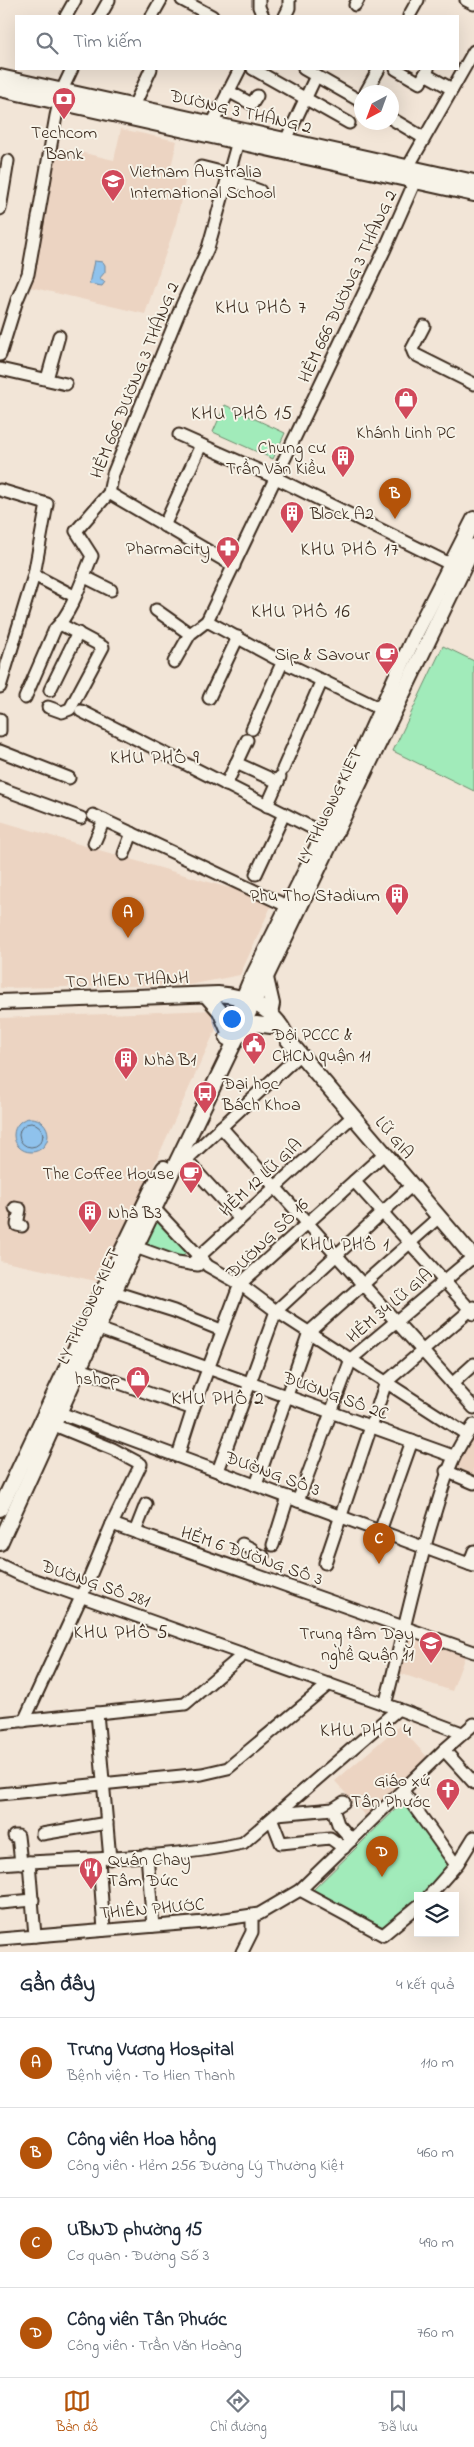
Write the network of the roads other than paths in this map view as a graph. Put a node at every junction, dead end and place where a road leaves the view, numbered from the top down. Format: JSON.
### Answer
{"nodes":[{"id":1,"x":75,"y":0,"type":"edge"},
{"id":2,"x":109,"y":0,"type":"edge"},
{"id":3,"x":161,"y":0,"type":"edge"},
{"id":4,"x":182,"y":0,"type":"edge"},
{"id":5,"x":260,"y":0,"type":"edge"},
{"id":6,"x":289,"y":0,"type":"edge"},
{"id":7,"x":418,"y":0,"type":"edge"},
{"id":8,"x":466,"y":0,"type":"edge"},
{"id":9,"x":474,"y":4,"type":"edge"},
{"id":10,"x":67,"y":15,"type":"edge"},
{"id":11,"x":101,"y":15,"type":"edge"},
{"id":12,"x":153,"y":15,"type":"edge"},
{"id":13,"x":210,"y":15,"type":"edge"},
{"id":14,"x":262,"y":15,"type":"edge"},
{"id":15,"x":286,"y":15,"type":"edge"},
{"id":16,"x":410,"y":15,"type":"edge"},
{"id":17,"x":474,"y":51,"type":"edge"},
{"id":18,"x":72,"y":70,"type":"edge"},
{"id":19,"x":149,"y":70,"type":"edge"},
{"id":20,"x":239,"y":70,"type":"edge"},
{"id":21,"x":255,"y":70,"type":"edge"},
{"id":22,"x":306,"y":70,"type":"edge"},
{"id":23,"x":378,"y":70,"type":"edge"},
{"id":24,"x":398,"y":70,"type":"edge"},
{"id":25,"x":426,"y":72,"type":"edge"},
{"id":26,"x":316,"y":76,"type":"junction"},
{"id":27,"x":0,"y":77,"type":"edge"},
{"id":28,"x":370,"y":85,"type":"edge"},
{"id":29,"x":0,"y":89,"type":"edge"},
{"id":30,"x":452,"y":90,"type":"junction"},
{"id":31,"x":228,"y":92,"type":"junction"},
{"id":32,"x":354,"y":95,"type":"edge"},
{"id":33,"x":60,"y":96,"type":"junction"},
{"id":34,"x":257,"y":96,"type":"dead end"},
{"id":35,"x":306,"y":100,"type":"junction"},
{"id":36,"x":134,"y":106,"type":"junction"},
{"id":37,"x":349,"y":123,"type":"dead end"},
{"id":38,"x":399,"y":123,"type":"edge"},
{"id":39,"x":209,"y":129,"type":"junction"},
{"id":40,"x":239,"y":136,"type":"junction"},
{"id":41,"x":424,"y":138,"type":"junction"},
{"id":42,"x":286,"y":140,"type":"junction"},
{"id":43,"x":8,"y":160,"type":"dead end"},
{"id":44,"x":201,"y":167,"type":"dead end"},
{"id":45,"x":408,"y":167,"type":"junction"},
{"id":46,"x":228,"y":176,"type":"junction"},
{"id":47,"x":415,"y":181,"type":"junction"},
{"id":48,"x":474,"y":182,"type":"edge"},
{"id":49,"x":260,"y":191,"type":"dead end"},
{"id":50,"x":1,"y":192,"type":"edge"},
{"id":51,"x":474,"y":194,"type":"edge"},
{"id":52,"x":0,"y":209,"type":"edge"},
{"id":53,"x":424,"y":326,"type":"dead end"},
{"id":54,"x":59,"y":336,"type":"dead end"},
{"id":55,"x":0,"y":355,"type":"edge"},
{"id":56,"x":0,"y":368,"type":"edge"},
{"id":57,"x":47,"y":379,"type":"junction"},
{"id":58,"x":66,"y":384,"type":"dead end"},
{"id":59,"x":474,"y":384,"type":"edge"},
{"id":60,"x":179,"y":435,"type":"dead end"},
{"id":61,"x":201,"y":445,"type":"junction"},
{"id":62,"x":276,"y":478,"type":"junction"},
{"id":63,"x":0,"y":490,"type":"edge"},
{"id":64,"x":109,"y":494,"type":"junction"},
{"id":65,"x":474,"y":519,"type":"edge"},
{"id":66,"x":164,"y":526,"type":"junction"},
{"id":67,"x":474,"y":546,"type":"edge"},
{"id":68,"x":452,"y":564,"type":"junction"},
{"id":69,"x":234,"y":566,"type":"junction"},
{"id":70,"x":34,"y":575,"type":"junction"},
{"id":71,"x":83,"y":576,"type":"junction"},
{"id":72,"x":111,"y":590,"type":"dead end"},
{"id":73,"x":74,"y":596,"type":"junction"},
{"id":74,"x":156,"y":610,"type":"dead end"},
{"id":75,"x":207,"y":621,"type":"junction"},
{"id":76,"x":60,"y":624,"type":"junction"},
{"id":77,"x":78,"y":633,"type":"junction"},
{"id":78,"x":190,"y":634,"type":"junction"},
{"id":79,"x":238,"y":637,"type":"junction"},
{"id":80,"x":283,"y":661,"type":"junction"},
{"id":81,"x":174,"y":662,"type":"dead end"},
{"id":82,"x":1,"y":680,"type":"edge"},
{"id":83,"x":322,"y":680,"type":"junction"},
{"id":84,"x":50,"y":690,"type":"dead end"},
{"id":85,"x":25,"y":698,"type":"dead end"},
{"id":86,"x":209,"y":698,"type":"dead end"},
{"id":87,"x":48,"y":707,"type":"dead end"},
{"id":88,"x":81,"y":711,"type":"dead end"},
{"id":89,"x":387,"y":712,"type":"junction"},
{"id":90,"x":0,"y":719,"type":"edge"},
{"id":91,"x":0,"y":731,"type":"edge"},
{"id":92,"x":0,"y":751,"type":"edge"},
{"id":93,"x":236,"y":763,"type":"junction"},
{"id":94,"x":281,"y":776,"type":"junction"},
{"id":95,"x":69,"y":778,"type":"dead end"},
{"id":96,"x":226,"y":785,"type":"junction"},
{"id":97,"x":0,"y":788,"type":"edge"},
{"id":98,"x":267,"y":806,"type":"junction"},
{"id":99,"x":93,"y":814,"type":"dead end"},
{"id":100,"x":284,"y":814,"type":"junction"},
{"id":101,"x":81,"y":818,"type":"dead end"},
{"id":102,"x":104,"y":820,"type":"junction"},
{"id":103,"x":132,"y":833,"type":"junction"},
{"id":104,"x":329,"y":836,"type":"junction"},
{"id":105,"x":94,"y":843,"type":"dead end"},
{"id":106,"x":124,"y":854,"type":"dead end"},
{"id":107,"x":256,"y":874,"type":"dead end"},
{"id":108,"x":287,"y":906,"type":"junction"},
{"id":109,"x":266,"y":978,"type":"junction"},
{"id":110,"x":206,"y":995,"type":"junction"},
{"id":111,"x":0,"y":1002,"type":"edge"},
{"id":112,"x":260,"y":1010,"type":"junction"},
{"id":113,"x":231,"y":1037,"type":"junction"},
{"id":114,"x":300,"y":1054,"type":"junction"},
{"id":115,"x":353,"y":1116,"type":"junction"},
{"id":116,"x":221,"y":1127,"type":"junction"},
{"id":117,"x":384,"y":1153,"type":"junction"},
{"id":118,"x":183,"y":1159,"type":"junction"},
{"id":119,"x":354,"y":1181,"type":"junction"},
{"id":120,"x":412,"y":1185,"type":"junction"},
{"id":121,"x":275,"y":1186,"type":"junction"},
{"id":122,"x":150,"y":1204,"type":"junction"},
{"id":123,"x":15,"y":1208,"type":"dead end"},
{"id":124,"x":382,"y":1213,"type":"junction"},
{"id":125,"x":439,"y":1217,"type":"junction"},
{"id":126,"x":240,"y":1219,"type":"junction"},
{"id":127,"x":307,"y":1224,"type":"junction"},
{"id":128,"x":22,"y":1226,"type":"dead end"},
{"id":129,"x":410,"y":1242,"type":"junction"},
{"id":130,"x":131,"y":1245,"type":"junction"},
{"id":131,"x":336,"y":1256,"type":"junction"},
{"id":132,"x":474,"y":1258,"type":"edge"},
{"id":133,"x":195,"y":1260,"type":"junction"},
{"id":134,"x":444,"y":1281,"type":"junction"},
{"id":135,"x":240,"y":1284,"type":"junction"},
{"id":136,"x":362,"y":1285,"type":"junction"},
{"id":137,"x":114,"y":1292,"type":"junction"},
{"id":138,"x":276,"y":1310,"type":"junction"},
{"id":139,"x":473,"y":1311,"type":"edge"},
{"id":140,"x":396,"y":1322,"type":"junction"},
{"id":141,"x":99,"y":1329,"type":"junction"},
{"id":142,"x":222,"y":1330,"type":"junction"},
{"id":143,"x":309,"y":1332,"type":"junction"},
{"id":144,"x":423,"y":1352,"type":"junction"},
{"id":145,"x":351,"y":1359,"type":"junction"},
{"id":146,"x":474,"y":1364,"type":"edge"},
{"id":147,"x":80,"y":1368,"type":"junction"},
{"id":148,"x":208,"y":1368,"type":"junction"},
{"id":149,"x":386,"y":1382,"type":"junction"},
{"id":150,"x":250,"y":1383,"type":"junction"},
{"id":151,"x":452,"y":1384,"type":"junction"},
{"id":152,"x":286,"y":1396,"type":"junction"},
{"id":153,"x":474,"y":1408,"type":"edge"},
{"id":154,"x":193,"y":1409,"type":"junction"},
{"id":155,"x":330,"y":1412,"type":"junction"},
{"id":156,"x":57,"y":1419,"type":"junction"},
{"id":157,"x":372,"y":1427,"type":"junction"},
{"id":158,"x":470,"y":1430,"type":"edge"},
{"id":159,"x":412,"y":1441,"type":"junction"},
{"id":160,"x":178,"y":1456,"type":"junction"},
{"id":161,"x":453,"y":1456,"type":"junction"},
{"id":162,"x":218,"y":1471,"type":"junction"},
{"id":163,"x":446,"y":1471,"type":"junction"},
{"id":164,"x":474,"y":1482,"type":"edge"},
{"id":165,"x":256,"y":1485,"type":"junction"},
{"id":166,"x":293,"y":1499,"type":"junction"},
{"id":167,"x":146,"y":1504,"type":"dead end"},
{"id":168,"x":0,"y":1509,"type":"edge"},
{"id":169,"x":342,"y":1517,"type":"junction"},
{"id":170,"x":112,"y":1524,"type":"junction"},
{"id":171,"x":380,"y":1531,"type":"junction"},
{"id":172,"x":135,"y":1532,"type":"junction"},
{"id":173,"x":0,"y":1543,"type":"edge"},
{"id":174,"x":242,"y":1544,"type":"dead end"},
{"id":175,"x":273,"y":1545,"type":"dead end"},
{"id":176,"x":424,"y":1547,"type":"junction"},
{"id":177,"x":474,"y":1551,"type":"edge"},
{"id":178,"x":325,"y":1562,"type":"dead end"},
{"id":179,"x":0,"y":1565,"type":"edge"},
{"id":180,"x":472,"y":1565,"type":"edge"},
{"id":181,"x":247,"y":1572,"type":"junction"},
{"id":182,"x":82,"y":1595,"type":"junction"},
{"id":183,"x":405,"y":1628,"type":"junction"},
{"id":184,"x":474,"y":1652,"type":"edge"},
{"id":185,"x":244,"y":1654,"type":"junction"},
{"id":186,"x":330,"y":1684,"type":"junction"},
{"id":187,"x":385,"y":1705,"type":"junction"},
{"id":188,"x":398,"y":1708,"type":"junction"},
{"id":189,"x":97,"y":1713,"type":"junction"},
{"id":190,"x":24,"y":1721,"type":"junction"},
{"id":191,"x":0,"y":1723,"type":"edge"},
{"id":192,"x":474,"y":1724,"type":"edge"},
{"id":193,"x":462,"y":1733,"type":"junction"},
{"id":194,"x":444,"y":1750,"type":"junction"},
{"id":195,"x":104,"y":1783,"type":"junction"},
{"id":196,"x":474,"y":1783,"type":"edge"},
{"id":197,"x":403,"y":1791,"type":"junction"},
{"id":198,"x":0,"y":1794,"type":"edge"},
{"id":199,"x":344,"y":1802,"type":"dead end"},
{"id":200,"x":333,"y":1809,"type":"junction"},
{"id":201,"x":275,"y":1817,"type":"junction"},
{"id":202,"x":107,"y":1823,"type":"junction"},
{"id":203,"x":42,"y":1834,"type":"dead end"},
{"id":204,"x":14,"y":1836,"type":"dead end"},
{"id":205,"x":474,"y":1837,"type":"edge"},
{"id":206,"x":307,"y":1841,"type":"junction"},
{"id":207,"x":348,"y":1844,"type":"junction"},
{"id":208,"x":308,"y":1853,"type":"dead end"},
{"id":209,"x":146,"y":1855,"type":"junction"},
{"id":210,"x":104,"y":1859,"type":"junction"},
{"id":211,"x":25,"y":1862,"type":"junction"},
{"id":212,"x":0,"y":1864,"type":"edge"},
{"id":213,"x":456,"y":1865,"type":"junction"},
{"id":214,"x":300,"y":1890,"type":"junction"},
{"id":215,"x":433,"y":1892,"type":"edge"},
{"id":216,"x":32,"y":1900,"type":"junction"},
{"id":217,"x":0,"y":1903,"type":"edge"},
{"id":218,"x":414,"y":1909,"type":"edge"},
{"id":219,"x":252,"y":1916,"type":"junction"},
{"id":220,"x":153,"y":1926,"type":"junction"},
{"id":221,"x":104,"y":1930,"type":"junction"},
{"id":222,"x":35,"y":1936,"type":"junction"},
{"id":223,"x":0,"y":1939,"type":"edge"},
{"id":224,"x":242,"y":1952,"type":"edge"}],
"edges":[{"from":1,"to":10,"type":"street"},
{"from":2,"to":11,"type":"street"},
{"from":3,"to":12,"type":"street"},
{"from":4,"to":13,"type":"street"},
{"from":5,"to":14,"type":"street"},
{"from":6,"to":15,"type":"street"},
{"from":7,"to":16,"type":"street"},
{"from":8,"to":9,"type":"street"},
{"from":17,"to":30,"type":"street"},
{"from":18,"to":33,"type":"street"},
{"from":19,"to":36,"type":"street"},
{"from":20,"to":31,"type":"street"},
{"from":21,"to":35,"type":"street"},
{"from":22,"to":26,"type":"street"},
{"from":23,"to":28,"type":"street"},
{"from":24,"to":25,"type":"street"},
{"from":25,"to":30,"type":"street"},
{"from":26,"to":32,"type":"street"},
{"from":26,"to":35,"type":"street"},
{"from":27,"to":33,"type":"main road","name":"ĐƯỜNG 3 THÁNG 2"},
{"from":29,"to":33,"type":"main road","name":"ĐƯỜNG 3 THÁNG 2"},
{"from":30,"to":41,"type":"street"},
{"from":31,"to":34,"type":"street"},
{"from":31,"to":39,"type":"street"},
{"from":33,"to":36,"type":"main road","name":"ĐƯỜNG 3 THÁNG 2"},
{"from":33,"to":39,"type":"main road","name":"ĐƯỜNG 3 THÁNG 2"},
{"from":33,"to":55,"type":"street"},
{"from":35,"to":37,"type":"street"},
{"from":35,"to":42,"type":"street"},
{"from":36,"to":39,"type":"main road","name":"ĐƯỜNG 3 THÁNG 2"},
{"from":38,"to":41,"type":"street"},
{"from":39,"to":40,"type":"main road","name":"ĐƯỜNG 3 THÁNG 2"},
{"from":40,"to":42,"type":"main road","name":"ĐƯỜNG 3 THÁNG 2"},
{"from":40,"to":46,"type":"street","name":"HẺM 606 ĐƯỜNG 3 THÁNG 2"},
{"from":40,"to":47,"type":"main road","name":"ĐƯỜNG 3 THÁNG 2"},
{"from":41,"to":45,"type":"street"},
{"from":42,"to":45,"type":"main road","name":"ĐƯỜNG 3 THÁNG 2"},
{"from":43,"to":50,"type":"street"},
{"from":44,"to":46,"type":"street"},
{"from":45,"to":47,"type":"street"},
{"from":45,"to":48,"type":"main road","name":"ĐƯỜNG 3 THÁNG 2"},
{"from":46,"to":49,"type":"street"},
{"from":46,"to":64,"type":"street","name":"HẺM 606 ĐƯỜNG 3 THÁNG 2"},
{"from":47,"to":51,"type":"main road","name":"ĐƯỜNG 3 THÁNG 2"},
{"from":47,"to":62,"type":"street","name":"HẺM 666 ĐƯỜNG 3 THÁNG 2"},
{"from":50,"to":52,"type":"street"},
{"from":53,"to":59,"type":"street"},
{"from":54,"to":57,"type":"street"},
{"from":56,"to":57,"type":"street"},
{"from":57,"to":58,"type":"street"},
{"from":60,"to":61,"type":"street"},
{"from":61,"to":62,"type":"street"},
{"from":61,"to":66,"type":"street"},
{"from":62,"to":68,"type":"street"},
{"from":62,"to":69,"type":"street","name":"HẺM 666 ĐƯỜNG 3 THÁNG 2"},
{"from":63,"to":70,"type":"street"},
{"from":64,"to":66,"type":"street"},
{"from":64,"to":71,"type":"street","name":"HẺM 606 ĐƯỜNG 3 THÁNG 2"},
{"from":65,"to":68,"type":"main road","name":"LY THUONG KIET"},
{"from":66,"to":69,"type":"street"},
{"from":67,"to":89,"type":"main road","name":"LY THUONG KIET"},
{"from":68,"to":89,"type":"main road","name":"LY THUONG KIET"},
{"from":69,"to":75,"type":"street","name":"HẺM 666 ĐƯỜNG 3 THÁNG 2"},
{"from":70,"to":73,"type":"street"},
{"from":70,"to":82,"type":"street"},
{"from":71,"to":72,"type":"street"},
{"from":71,"to":73,"type":"street","name":"HẺM 606 ĐƯỜNG 3 THÁNG 2"},
{"from":73,"to":76,"type":"street","name":"HẺM 606 ĐƯỜNG 3 THÁNG 2"},
{"from":74,"to":78,"type":"street"},
{"from":75,"to":78,"type":"street"},
{"from":75,"to":79,"type":"street"},
{"from":76,"to":77,"type":"street"},
{"from":76,"to":85,"type":"street","name":"HẺM 606 ĐƯỜNG 3 THÁNG 2"},
{"from":77,"to":84,"type":"street"},
{"from":77,"to":87,"type":"street"},
{"from":78,"to":81,"type":"street"},
{"from":79,"to":80,"type":"street"},
{"from":79,"to":86,"type":"street"},
{"from":80,"to":83,"type":"street"},
{"from":80,"to":93,"type":"street"},
{"from":83,"to":89,"type":"street"},
{"from":83,"to":94,"type":"street"},
{"from":88,"to":96,"type":"street"},
{"from":89,"to":104,"type":"main road","name":"LY THUONG KIET"},
{"from":90,"to":91,"type":"street"},
{"from":92,"to":95,"type":"street"},
{"from":93,"to":94,"type":"street"},
{"from":93,"to":96,"type":"street"},
{"from":94,"to":98,"type":"street"},
{"from":96,"to":98,"type":"street"},
{"from":97,"to":101,"type":"street"},
{"from":98,"to":100,"type":"street"},
{"from":99,"to":102,"type":"street"},
{"from":100,"to":104,"type":"street"},
{"from":100,"to":107,"type":"street"},
{"from":102,"to":103,"type":"street"},
{"from":102,"to":105,"type":"street"},
{"from":103,"to":106,"type":"street"},
{"from":103,"to":108,"type":"street"},
{"from":104,"to":108,"type":"main road","name":"LY THUONG KIET"},
{"from":104,"to":109,"type":"main road","name":"LY THUONG KIET"},
{"from":108,"to":112,"type":"main road","name":"LY THUONG KIET"},
{"from":109,"to":112,"type":"main road","name":"LY THUONG KIET"},
{"from":109,"to":112,"type":"main road"},
{"from":110,"to":111,"type":"main road","name":"TO HIEN THANH"},
{"from":110,"to":112,"type":"main road","name":"TO HIEN THANH"},
{"from":110,"to":113,"type":"main road"},
{"from":112,"to":113,"type":"main road","name":"LY THUONG KIET"},
{"from":112,"to":113,"type":"main road"},
{"from":112,"to":114,"type":"main road","name":"LỮ GIA"},
{"from":113,"to":118,"type":"main road","name":"LY THUONG KIET"},
{"from":113,"to":122,"type":"main road","name":"LY THUONG KIET"},
{"from":114,"to":115,"type":"main road","name":"LỮ GIA"},
{"from":114,"to":116,"type":"street"},
{"from":115,"to":117,"type":"main road","name":"LỮ GIA"},
{"from":115,"to":121,"type":"street","name":"HẺM 12 LỮ GIA"},
{"from":116,"to":118,"type":"street"},
{"from":116,"to":121,"type":"street"},
{"from":117,"to":119,"type":"street","name":"ĐƯỜNG SỐ 16"},
{"from":117,"to":120,"type":"main road","name":"LỮ GIA"},
{"from":118,"to":122,"type":"main road","name":"LY THUONG KIET"},
{"from":118,"to":126,"type":"street"},
{"from":119,"to":124,"type":"street"},
{"from":119,"to":127,"type":"street","name":"ĐƯỜNG SỐ 16"},
{"from":120,"to":124,"type":"street"},
{"from":120,"to":125,"type":"main road","name":"LỮ GIA"},
{"from":121,"to":126,"type":"street","name":"HẺM 12 LỮ GIA"},
{"from":121,"to":127,"type":"street"},
{"from":122,"to":130,"type":"main road","name":"LY THUONG KIET"},
{"from":122,"to":133,"type":"street"},
{"from":123,"to":128,"type":"street"},
{"from":124,"to":129,"type":"street"},
{"from":124,"to":131,"type":"street"},
{"from":125,"to":129,"type":"street"},
{"from":125,"to":132,"type":"main road","name":"LỮ GIA"},
{"from":126,"to":133,"type":"street","name":"HẺM 12 LỮ GIA"},
{"from":127,"to":131,"type":"street"},
{"from":127,"to":135,"type":"street","name":"ĐƯỜNG SỐ 16"},
{"from":129,"to":134,"type":"street"},
{"from":129,"to":136,"type":"street"},
{"from":130,"to":133,"type":"street"},
{"from":130,"to":137,"type":"main road","name":"LY THUONG KIET"},
{"from":130,"to":168,"type":"main road","name":"LY THUONG KIET"},
{"from":131,"to":136,"type":"street"},
{"from":131,"to":138,"type":"street"},
{"from":132,"to":134,"type":"street","name":"HẺM 34 LỮ GIA"},
{"from":133,"to":135,"type":"street"},
{"from":134,"to":139,"type":"street"},
{"from":134,"to":140,"type":"street","name":"HẺM 34 LỮ GIA"},
{"from":135,"to":138,"type":"street"},
{"from":135,"to":142,"type":"street","name":"ĐƯỜNG SỐ 16"},
{"from":136,"to":140,"type":"street"},
{"from":136,"to":143,"type":"street"},
{"from":137,"to":141,"type":"main road","name":"LY THUONG KIET"},
{"from":137,"to":142,"type":"street"},
{"from":138,"to":143,"type":"street"},
{"from":138,"to":150,"type":"street"},
{"from":139,"to":144,"type":"street"},
{"from":140,"to":144,"type":"street"},
{"from":140,"to":145,"type":"street","name":"HẺM 34 LỮ GIA"},
{"from":141,"to":147,"type":"main road","name":"LY THUONG KIET"},
{"from":141,"to":148,"type":"street","name":"ĐƯỜNG SỐ 2C"},
{"from":142,"to":148,"type":"street","name":"ĐƯỜNG SỐ 16"},
{"from":143,"to":145,"type":"street"},
{"from":143,"to":152,"type":"street"},
{"from":144,"to":149,"type":"street"},
{"from":144,"to":151,"type":"street"},
{"from":145,"to":149,"type":"street"},
{"from":145,"to":155,"type":"street","name":"HẺM 34 LỮ GIA"},
{"from":146,"to":151,"type":"street"},
{"from":147,"to":154,"type":"street"},
{"from":147,"to":156,"type":"main road","name":"LY THUONG KIET"},
{"from":148,"to":150,"type":"street","name":"ĐƯỜNG SỐ 2C"},
{"from":148,"to":154,"type":"street","name":"ĐƯỜNG SỐ 16"},
{"from":149,"to":157,"type":"street"},
{"from":149,"to":158,"type":"street"},
{"from":150,"to":152,"type":"street","name":"ĐƯỜNG SỐ 2C"},
{"from":150,"to":162,"type":"street"},
{"from":151,"to":153,"type":"street"},
{"from":152,"to":155,"type":"street","name":"ĐƯỜNG SỐ 2C"},
{"from":152,"to":165,"type":"street"},
{"from":154,"to":160,"type":"street","name":"ĐƯỜNG SỐ 16"},
{"from":155,"to":157,"type":"street","name":"ĐƯỜNG SỐ 2C"},
{"from":155,"to":166,"type":"street","name":"HẺM 34 LỮ GIA"},
{"from":156,"to":160,"type":"street","name":"ĐƯỜNG SỐ 3"},
{"from":156,"to":170,"type":"street"},
{"from":156,"to":173,"type":"main road","name":"LY THUONG KIET"},
{"from":157,"to":159,"type":"street","name":"ĐƯỜNG SỐ 2C"},
{"from":157,"to":169,"type":"street"},
{"from":158,"to":161,"type":"street"},
{"from":159,"to":161,"type":"street","name":"ĐƯỜNG SỐ 2C"},
{"from":159,"to":171,"type":"street"},
{"from":160,"to":162,"type":"street","name":"ĐƯỜNG SỐ 3"},
{"from":161,"to":163,"type":"street"},
{"from":162,"to":165,"type":"street","name":"ĐƯỜNG SỐ 3"},
{"from":163,"to":164,"type":"street"},
{"from":163,"to":176,"type":"street"},
{"from":165,"to":166,"type":"street","name":"ĐƯỜNG SỐ 3"},
{"from":166,"to":169,"type":"street","name":"ĐƯỜNG SỐ 3"},
{"from":166,"to":175,"type":"street","name":"HẺM 34 LỮ GIA"},
{"from":167,"to":172,"type":"street"},
{"from":169,"to":171,"type":"street","name":"ĐƯỜNG SỐ 3"},
{"from":169,"to":178,"type":"street"},
{"from":170,"to":172,"type":"street","name":"HẺM 6 ĐƯỜNG SỐ 3"},
{"from":170,"to":182,"type":"street"},
{"from":171,"to":176,"type":"street","name":"ĐƯỜNG SỐ 3"},
{"from":172,"to":181,"type":"street","name":"HẺM 6 ĐƯỜNG SỐ 3"},
{"from":174,"to":181,"type":"street"},
{"from":176,"to":180,"type":"street","name":"ĐƯỜNG SỐ 3"},
{"from":176,"to":183,"type":"street"},
{"from":177,"to":180,"type":"street"},
{"from":179,"to":182,"type":"street","name":"ĐƯỜNG SỐ 281"},
{"from":181,"to":183,"type":"street","name":"HẺM 6 ĐƯỜNG SỐ 3"},
{"from":182,"to":185,"type":"street","name":"ĐƯỜNG SỐ 281"},
{"from":182,"to":190,"type":"street"},
{"from":183,"to":184,"type":"street","name":"HẺM 6 ĐƯỜNG SỐ 3"},
{"from":183,"to":187,"type":"street"},
{"from":185,"to":186,"type":"street","name":"ĐƯỜNG SỐ 281"},
{"from":185,"to":189,"type":"street"},
{"from":186,"to":187,"type":"street","name":"ĐƯỜNG SỐ 281"},
{"from":186,"to":195,"type":"street"},
{"from":187,"to":188,"type":"street","name":"ĐƯỜNG SỐ 281"},
{"from":188,"to":193,"type":"street","name":"ĐƯỜNG SỐ 281"},
{"from":188,"to":201,"type":"street"},
{"from":189,"to":190,"type":"street"},
{"from":189,"to":195,"type":"street"},
{"from":190,"to":191,"type":"street"},
{"from":192,"to":193,"type":"street","name":"THIÊN PHƯỚC"},
{"from":193,"to":194,"type":"street","name":"THIÊN PHƯỚC"},
{"from":194,"to":196,"type":"street"},
{"from":194,"to":197,"type":"street","name":"THIÊN PHƯỚC"},
{"from":195,"to":198,"type":"street"},
{"from":195,"to":202,"type":"street"},
{"from":197,"to":207,"type":"street","name":"THIÊN PHƯỚC"},
{"from":197,"to":213,"type":"street"},
{"from":199,"to":200,"type":"street"},
{"from":200,"to":201,"type":"street"},
{"from":200,"to":207,"type":"street"},
{"from":201,"to":206,"type":"street"},
{"from":201,"to":209,"type":"street"},
{"from":202,"to":203,"type":"street"},
{"from":202,"to":210,"type":"street"},
{"from":204,"to":211,"type":"street"},
{"from":205,"to":213,"type":"street"},
{"from":206,"to":207,"type":"street"},
{"from":206,"to":208,"type":"street"},
{"from":207,"to":214,"type":"street","name":"THIÊN PHƯỚC"},
{"from":209,"to":210,"type":"street"},
{"from":209,"to":220,"type":"street"},
{"from":210,"to":211,"type":"street"},
{"from":210,"to":221,"type":"street"},
{"from":211,"to":212,"type":"street"},
{"from":211,"to":216,"type":"street"},
{"from":213,"to":215,"type":"street"},
{"from":214,"to":218,"type":"street"},
{"from":214,"to":219,"type":"street","name":"THIÊN PHƯỚC"},
{"from":216,"to":217,"type":"street"},
{"from":216,"to":222,"type":"street"},
{"from":219,"to":220,"type":"street","name":"THIÊN PHƯỚC"},
{"from":219,"to":224,"type":"street"},
{"from":220,"to":221,"type":"street","name":"THIÊN PHƯỚC"},
{"from":221,"to":222,"type":"street","name":"THIÊN PHƯỚC"},
{"from":222,"to":223,"type":"street","name":"THIÊN PHƯỚC"}]}
